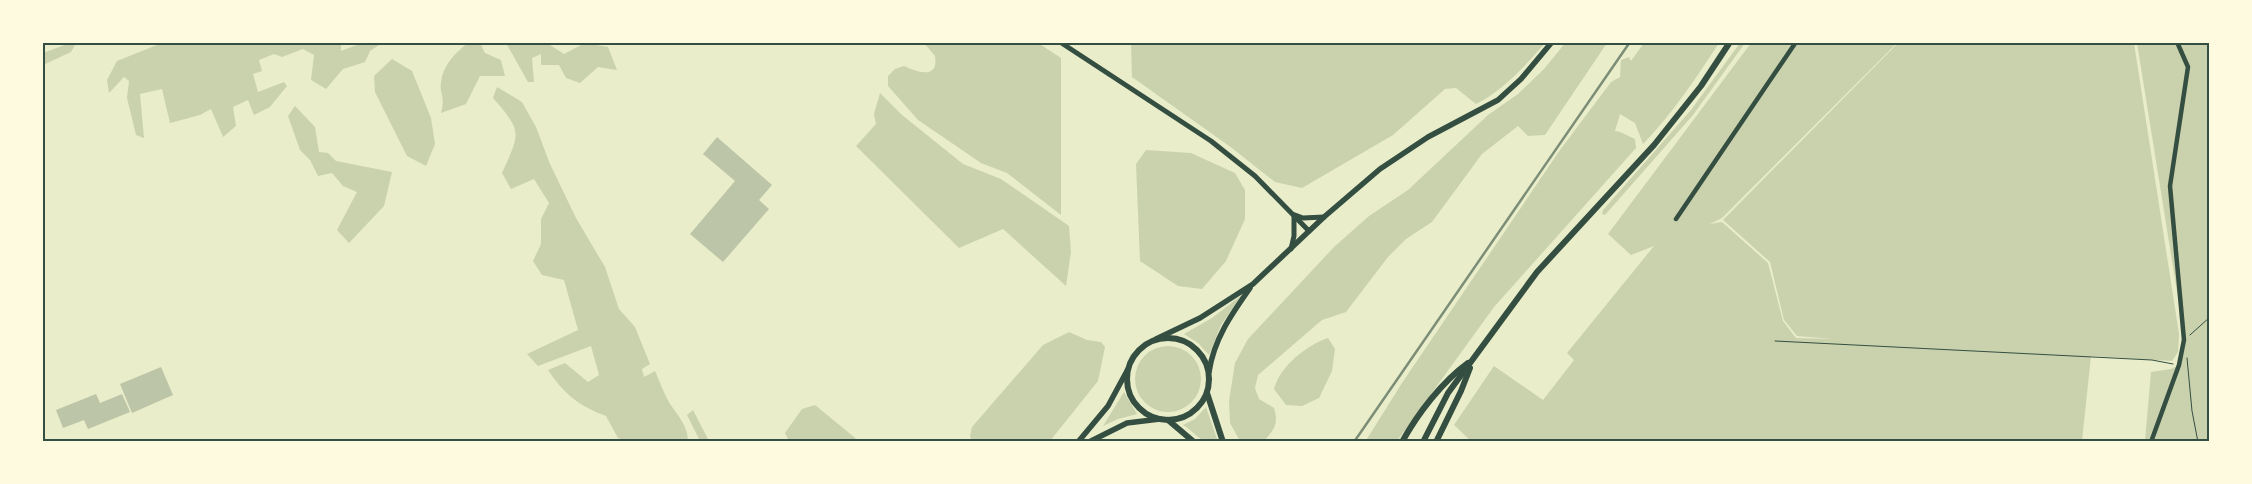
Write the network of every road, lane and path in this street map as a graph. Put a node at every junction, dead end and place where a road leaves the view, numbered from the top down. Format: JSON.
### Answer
{"nodes":[{"id":1,"x":1060,"y":42,"type":"edge"},
{"id":2,"x":1552,"y":42,"type":"edge"},
{"id":3,"x":1730,"y":42,"type":"edge"},
{"id":4,"x":1796,"y":42,"type":"edge"},
{"id":5,"x":2177,"y":42,"type":"edge"},
{"id":6,"x":1294,"y":215,"type":"junction"},
{"id":7,"x":1324,"y":217,"type":"junction"},
{"id":8,"x":1676,"y":219,"type":"dead end"},
{"id":9,"x":1309,"y":231,"type":"junction"},
{"id":10,"x":1290,"y":248,"type":"junction"},
{"id":11,"x":1253,"y":284,"type":"junction"},
{"id":12,"x":2210,"y":318,"type":"edge"},
{"id":13,"x":1156,"y":339,"type":"junction"},
{"id":14,"x":2184,"y":340,"type":"junction"},
{"id":15,"x":1775,"y":341,"type":"dead end"},
{"id":16,"x":2187,"y":355,"type":"dead end"},
{"id":17,"x":1473,"y":360,"type":"junction"},
{"id":18,"x":2179,"y":365,"type":"junction"},
{"id":19,"x":1128,"y":369,"type":"junction"},
{"id":20,"x":1209,"y":372,"type":"junction"},
{"id":21,"x":1207,"y":393,"type":"junction"},
{"id":22,"x":1164,"y":420,"type":"junction"},
{"id":23,"x":1078,"y":442,"type":"edge"},
{"id":24,"x":1089,"y":442,"type":"edge"},
{"id":25,"x":1194,"y":442,"type":"edge"},
{"id":26,"x":1223,"y":442,"type":"edge"},
{"id":27,"x":1402,"y":442,"type":"edge"},
{"id":28,"x":1423,"y":442,"type":"edge"},
{"id":29,"x":1436,"y":442,"type":"edge"},
{"id":30,"x":2151,"y":442,"type":"edge"},
{"id":31,"x":2198,"y":442,"type":"edge"}],
"edges":[{"from":1,"to":6,"type":"street"},
{"from":2,"to":7,"type":"main road"},
{"from":3,"to":17,"type":"main road"},
{"from":4,"to":8,"type":"street"},
{"from":5,"to":14,"type":"street"},
{"from":6,"to":7,"type":"street"},
{"from":6,"to":9,"type":"street"},
{"from":6,"to":10,"type":"street"},
{"from":7,"to":9,"type":"main road"},
{"from":9,"to":10,"type":"main road"},
{"from":10,"to":11,"type":"main road"},
{"from":11,"to":13,"type":"main road"},
{"from":11,"to":20,"type":"main road"},
{"from":12,"to":14,"type":"path"},
{"from":13,"to":19,"type":"main road"},
{"from":13,"to":20,"type":"main road"},
{"from":14,"to":18,"type":"street"},
{"from":15,"to":18,"type":"path"},
{"from":16,"to":31,"type":"path"},
{"from":17,"to":27,"type":"main road"},
{"from":17,"to":28,"type":"main road"},
{"from":17,"to":29,"type":"main road"},
{"from":18,"to":30,"type":"street"},
{"from":19,"to":22,"type":"main road"},
{"from":19,"to":23,"type":"main road"},
{"from":20,"to":21,"type":"main road"},
{"from":21,"to":22,"type":"main road"},
{"from":21,"to":26,"type":"main road"},
{"from":22,"to":24,"type":"main road"},
{"from":22,"to":25,"type":"main road"}]}
